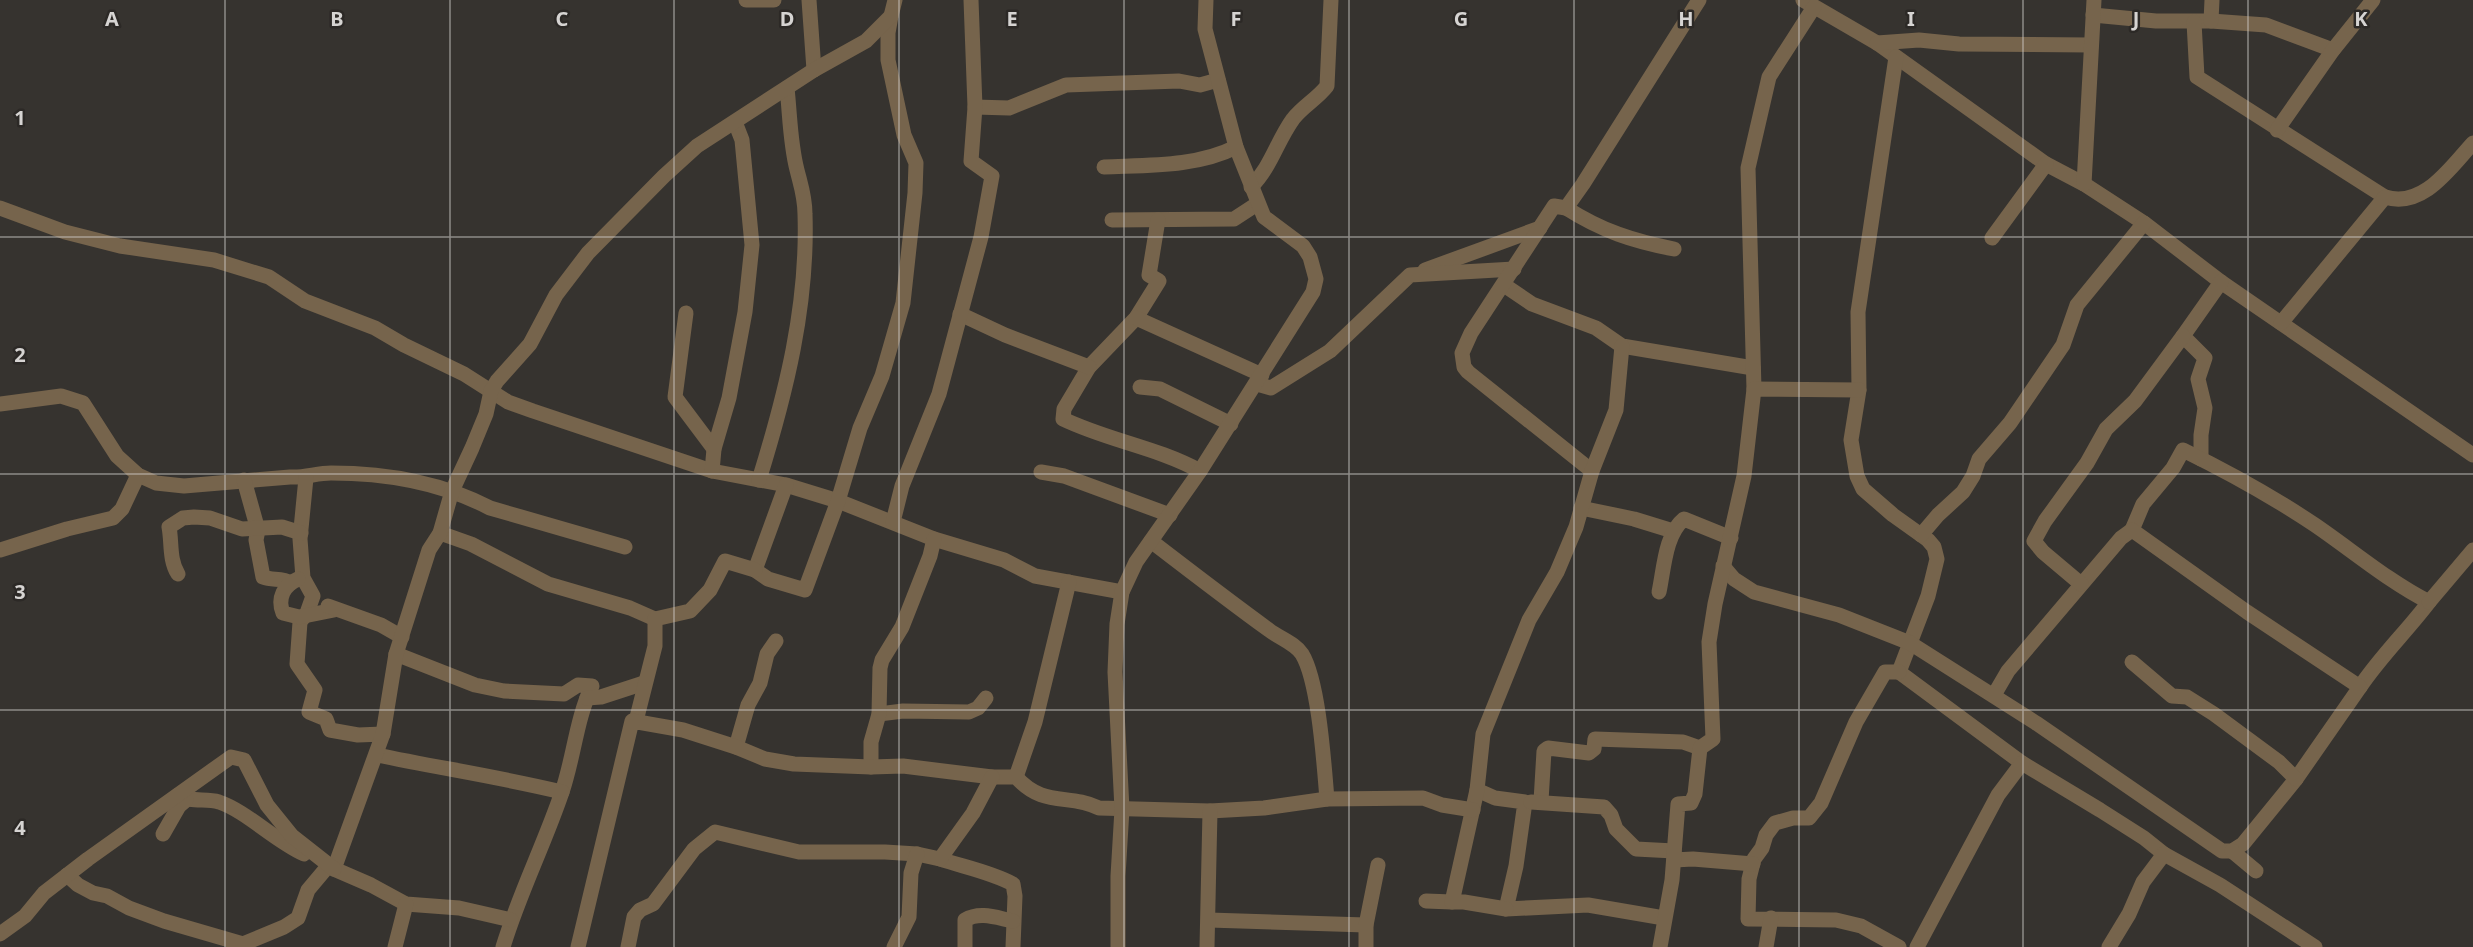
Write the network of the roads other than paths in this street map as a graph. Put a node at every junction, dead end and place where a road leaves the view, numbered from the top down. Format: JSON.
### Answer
{"nodes":[{"id":1,"x":746,"y":0,"type":"edge"},
{"id":2,"x":774,"y":0,"type":"edge"},
{"id":3,"x":809,"y":0,"type":"edge"},
{"id":4,"x":895,"y":0,"type":"edge"},
{"id":5,"x":971,"y":0,"type":"edge"},
{"id":6,"x":1206,"y":0,"type":"edge"},
{"id":7,"x":1331,"y":0,"type":"edge"},
{"id":8,"x":1699,"y":0,"type":"edge"},
{"id":9,"x":2212,"y":0,"type":"edge"},
{"id":10,"x":2373,"y":0,"type":"edge"},
{"id":11,"x":1809,"y":3,"type":"edge"},
{"id":12,"x":2094,"y":7,"type":"edge"},
{"id":13,"x":891,"y":16,"type":"junction"},
{"id":14,"x":2211,"y":21,"type":"junction"},
{"id":15,"x":2194,"y":22,"type":"junction"},
{"id":16,"x":1877,"y":43,"type":"junction"},
{"id":17,"x":2091,"y":45,"type":"junction"},
{"id":18,"x":2333,"y":50,"type":"junction"},
{"id":19,"x":1896,"y":57,"type":"junction"},
{"id":20,"x":814,"y":70,"type":"junction"},
{"id":21,"x":1218,"y":80,"type":"junction"},
{"id":22,"x":787,"y":88,"type":"junction"},
{"id":23,"x":975,"y":107,"type":"junction"},
{"id":24,"x":735,"y":122,"type":"junction"},
{"id":25,"x":2277,"y":130,"type":"junction"},
{"id":26,"x":2473,"y":143,"type":"edge"},
{"id":27,"x":1236,"y":147,"type":"junction"},
{"id":28,"x":2046,"y":164,"type":"junction"},
{"id":29,"x":1104,"y":167,"type":"dead end"},
{"id":30,"x":2084,"y":184,"type":"junction"},
{"id":31,"x":1251,"y":187,"type":"junction"},
{"id":32,"x":2385,"y":197,"type":"junction"},
{"id":33,"x":1257,"y":204,"type":"junction"},
{"id":34,"x":0,"y":208,"type":"edge"},
{"id":35,"x":1566,"y":208,"type":"junction"},
{"id":36,"x":1112,"y":220,"type":"dead end"},
{"id":37,"x":1158,"y":220,"type":"junction"},
{"id":38,"x":2144,"y":223,"type":"junction"},
{"id":39,"x":1540,"y":228,"type":"junction"},
{"id":40,"x":1992,"y":238,"type":"dead end"},
{"id":41,"x":1674,"y":249,"type":"dead end"},
{"id":42,"x":1514,"y":269,"type":"junction"},
{"id":43,"x":1410,"y":275,"type":"junction"},
{"id":44,"x":2221,"y":282,"type":"junction"},
{"id":45,"x":1504,"y":285,"type":"junction"},
{"id":46,"x":686,"y":313,"type":"dead end"},
{"id":47,"x":960,"y":314,"type":"junction"},
{"id":48,"x":1136,"y":318,"type":"junction"},
{"id":49,"x":2281,"y":323,"type":"junction"},
{"id":50,"x":2183,"y":336,"type":"junction"},
{"id":51,"x":1622,"y":346,"type":"junction"},
{"id":52,"x":1089,"y":367,"type":"junction"},
{"id":53,"x":1753,"y":368,"type":"junction"},
{"id":54,"x":1260,"y":380,"type":"junction"},
{"id":55,"x":1140,"y":387,"type":"dead end"},
{"id":56,"x":1754,"y":388,"type":"junction"},
{"id":57,"x":1858,"y":390,"type":"junction"},
{"id":58,"x":491,"y":391,"type":"junction"},
{"id":59,"x":0,"y":404,"type":"edge"},
{"id":60,"x":1231,"y":424,"type":"junction"},
{"id":61,"x":714,"y":449,"type":"junction"},
{"id":62,"x":2473,"y":455,"type":"edge"},
{"id":63,"x":2201,"y":459,"type":"junction"},
{"id":64,"x":712,"y":471,"type":"junction"},
{"id":65,"x":1200,"y":471,"type":"junction"},
{"id":66,"x":1592,"y":471,"type":"junction"},
{"id":67,"x":1041,"y":472,"type":"dead end"},
{"id":68,"x":138,"y":475,"type":"junction"},
{"id":69,"x":306,"y":478,"type":"junction"},
{"id":70,"x":243,"y":480,"type":"junction"},
{"id":71,"x":759,"y":480,"type":"junction"},
{"id":72,"x":786,"y":485,"type":"junction"},
{"id":73,"x":452,"y":491,"type":"junction"},
{"id":74,"x":838,"y":501,"type":"junction"},
{"id":75,"x":1581,"y":508,"type":"junction"},
{"id":76,"x":1170,"y":515,"type":"junction"},
{"id":77,"x":893,"y":522,"type":"junction"},
{"id":78,"x":258,"y":530,"type":"junction"},
{"id":79,"x":2132,"y":530,"type":"junction"},
{"id":80,"x":1673,"y":531,"type":"junction"},
{"id":81,"x":301,"y":533,"type":"junction"},
{"id":82,"x":440,"y":533,"type":"junction"},
{"id":83,"x":1922,"y":536,"type":"junction"},
{"id":84,"x":1731,"y":538,"type":"junction"},
{"id":85,"x":934,"y":539,"type":"junction"},
{"id":86,"x":1151,"y":542,"type":"junction"},
{"id":87,"x":625,"y":548,"type":"dead end"},
{"id":88,"x":0,"y":550,"type":"edge"},
{"id":89,"x":2473,"y":550,"type":"edge"},
{"id":90,"x":1723,"y":567,"type":"junction"},
{"id":91,"x":755,"y":570,"type":"junction"},
{"id":92,"x":178,"y":574,"type":"dead end"},
{"id":93,"x":297,"y":580,"type":"junction"},
{"id":94,"x":1069,"y":582,"type":"junction"},
{"id":95,"x":2081,"y":584,"type":"junction"},
{"id":96,"x":1122,"y":592,"type":"junction"},
{"id":97,"x":1659,"y":592,"type":"dead end"},
{"id":98,"x":313,"y":596,"type":"junction"},
{"id":99,"x":2429,"y":602,"type":"junction"},
{"id":100,"x":334,"y":610,"type":"junction"},
{"id":101,"x":308,"y":614,"type":"junction"},
{"id":102,"x":655,"y":619,"type":"junction"},
{"id":103,"x":402,"y":637,"type":"junction"},
{"id":104,"x":776,"y":641,"type":"dead end"},
{"id":105,"x":1910,"y":642,"type":"junction"},
{"id":106,"x":396,"y":654,"type":"junction"},
{"id":107,"x":2132,"y":662,"type":"dead end"},
{"id":108,"x":1899,"y":672,"type":"junction"},
{"id":109,"x":644,"y":683,"type":"junction"},
{"id":110,"x":2360,"y":687,"type":"junction"},
{"id":111,"x":564,"y":694,"type":"junction"},
{"id":112,"x":1994,"y":696,"type":"junction"},
{"id":113,"x":986,"y":699,"type":"dead end"},
{"id":114,"x":584,"y":702,"type":"junction"},
{"id":115,"x":879,"y":714,"type":"junction"},
{"id":116,"x":636,"y":721,"type":"junction"},
{"id":117,"x":383,"y":734,"type":"junction"},
{"id":118,"x":736,"y":747,"type":"junction"},
{"id":119,"x":1700,"y":748,"type":"junction"},
{"id":120,"x":377,"y":755,"type":"junction"},
{"id":121,"x":2022,"y":763,"type":"junction"},
{"id":122,"x":871,"y":767,"type":"junction"},
{"id":123,"x":992,"y":777,"type":"junction"},
{"id":124,"x":1016,"y":777,"type":"junction"},
{"id":125,"x":2296,"y":779,"type":"junction"},
{"id":126,"x":1477,"y":790,"type":"junction"},
{"id":127,"x":562,"y":792,"type":"junction"},
{"id":128,"x":182,"y":797,"type":"junction"},
{"id":129,"x":1327,"y":799,"type":"junction"},
{"id":130,"x":1540,"y":801,"type":"junction"},
{"id":131,"x":1525,"y":802,"type":"junction"},
{"id":132,"x":1122,"y":809,"type":"junction"},
{"id":133,"x":1473,"y":810,"type":"junction"},
{"id":134,"x":1210,"y":811,"type":"junction"},
{"id":135,"x":163,"y":834,"type":"dead end"},
{"id":136,"x":2232,"y":850,"type":"junction"},
{"id":137,"x":891,"y":853,"type":"junction"},
{"id":138,"x":917,"y":854,"type":"junction"},
{"id":139,"x":2164,"y":854,"type":"junction"},
{"id":140,"x":1674,"y":856,"type":"junction"},
{"id":141,"x":940,"y":859,"type":"junction"},
{"id":142,"x":328,"y":864,"type":"junction"},
{"id":143,"x":1753,"y":864,"type":"junction"},
{"id":144,"x":1378,"y":865,"type":"dead end"},
{"id":145,"x":2256,"y":871,"type":"dead end"},
{"id":146,"x":911,"y":873,"type":"junction"},
{"id":147,"x":67,"y":875,"type":"junction"},
{"id":148,"x":1426,"y":901,"type":"dead end"},
{"id":149,"x":1452,"y":902,"type":"junction"},
{"id":150,"x":406,"y":904,"type":"junction"},
{"id":151,"x":1506,"y":909,"type":"junction"},
{"id":152,"x":1664,"y":918,"type":"junction"},
{"id":153,"x":1771,"y":918,"type":"junction"},
{"id":154,"x":511,"y":920,"type":"junction"},
{"id":155,"x":1209,"y":920,"type":"junction"},
{"id":156,"x":1013,"y":921,"type":"junction"},
{"id":157,"x":1366,"y":925,"type":"junction"},
{"id":158,"x":0,"y":934,"type":"edge"},
{"id":159,"x":395,"y":947,"type":"edge"},
{"id":160,"x":503,"y":947,"type":"edge"},
{"id":161,"x":578,"y":947,"type":"edge"},
{"id":162,"x":628,"y":947,"type":"edge"},
{"id":163,"x":894,"y":947,"type":"edge"},
{"id":164,"x":965,"y":947,"type":"edge"},
{"id":165,"x":1013,"y":947,"type":"edge"},
{"id":166,"x":1118,"y":947,"type":"edge"},
{"id":167,"x":1207,"y":947,"type":"edge"},
{"id":168,"x":1366,"y":947,"type":"edge"},
{"id":169,"x":1660,"y":947,"type":"edge"},
{"id":170,"x":1766,"y":947,"type":"edge"},
{"id":171,"x":1899,"y":947,"type":"edge"},
{"id":172,"x":1917,"y":947,"type":"edge"},
{"id":173,"x":2109,"y":947,"type":"edge"},
{"id":174,"x":2316,"y":947,"type":"edge"}],
"edges":[{"from":1,"to":2,"type":"street"},
{"from":3,"to":20,"type":"street"},
{"from":4,"to":13,"type":"street"},
{"from":5,"to":23,"type":"street"},
{"from":6,"to":21,"type":"street"},
{"from":7,"to":31,"type":"street"},
{"from":8,"to":35,"type":"street"},
{"from":9,"to":14,"type":"street"},
{"from":10,"to":18,"type":"street"},
{"from":11,"to":16,"type":"street"},
{"from":11,"to":53,"type":"street"},
{"from":12,"to":15,"type":"street"},
{"from":12,"to":17,"type":"street"},
{"from":13,"to":20,"type":"street"},
{"from":13,"to":74,"type":"street"},
{"from":14,"to":15,"type":"street"},
{"from":14,"to":18,"type":"street"},
{"from":15,"to":25,"type":"street"},
{"from":16,"to":17,"type":"street"},
{"from":16,"to":19,"type":"street"},
{"from":17,"to":30,"type":"street"},
{"from":18,"to":25,"type":"street"},
{"from":19,"to":28,"type":"street"},
{"from":19,"to":57,"type":"street"},
{"from":20,"to":22,"type":"street"},
{"from":21,"to":23,"type":"street"},
{"from":21,"to":27,"type":"street"},
{"from":22,"to":24,"type":"street"},
{"from":22,"to":71,"type":"street"},
{"from":23,"to":47,"type":"street"},
{"from":24,"to":58,"type":"street"},
{"from":24,"to":61,"type":"street"},
{"from":25,"to":32,"type":"street"},
{"from":26,"to":32,"type":"street"},
{"from":27,"to":29,"type":"street"},
{"from":27,"to":31,"type":"street"},
{"from":28,"to":30,"type":"street"},
{"from":28,"to":40,"type":"street"},
{"from":30,"to":38,"type":"street"},
{"from":31,"to":33,"type":"street"},
{"from":32,"to":49,"type":"street"},
{"from":33,"to":37,"type":"street"},
{"from":33,"to":54,"type":"street"},
{"from":34,"to":58,"type":"street"},
{"from":35,"to":39,"type":"street"},
{"from":35,"to":41,"type":"street"},
{"from":36,"to":37,"type":"street"},
{"from":37,"to":48,"type":"street"},
{"from":38,"to":44,"type":"street"},
{"from":38,"to":83,"type":"street"},
{"from":39,"to":42,"type":"street"},
{"from":39,"to":43,"type":"street"},
{"from":42,"to":43,"type":"street"},
{"from":42,"to":45,"type":"street"},
{"from":43,"to":54,"type":"street"},
{"from":44,"to":49,"type":"street"},
{"from":44,"to":50,"type":"street"},
{"from":45,"to":51,"type":"street"},
{"from":45,"to":66,"type":"street"},
{"from":46,"to":61,"type":"street"},
{"from":47,"to":52,"type":"street"},
{"from":47,"to":77,"type":"street"},
{"from":48,"to":52,"type":"street"},
{"from":48,"to":54,"type":"street"},
{"from":49,"to":62,"type":"street"},
{"from":50,"to":63,"type":"street"},
{"from":50,"to":95,"type":"street"},
{"from":51,"to":53,"type":"street"},
{"from":51,"to":66,"type":"street"},
{"from":52,"to":65,"type":"street"},
{"from":53,"to":56,"type":"street"},
{"from":54,"to":60,"type":"street"},
{"from":55,"to":60,"type":"street"},
{"from":56,"to":57,"type":"street"},
{"from":56,"to":84,"type":"street"},
{"from":57,"to":83,"type":"street"},
{"from":58,"to":64,"type":"street"},
{"from":58,"to":73,"type":"street"},
{"from":59,"to":68,"type":"street"},
{"from":60,"to":65,"type":"street"},
{"from":61,"to":64,"type":"street"},
{"from":63,"to":79,"type":"street"},
{"from":63,"to":99,"type":"street"},
{"from":64,"to":71,"type":"street"},
{"from":65,"to":76,"type":"street"},
{"from":66,"to":75,"type":"street"},
{"from":67,"to":76,"type":"street"},
{"from":68,"to":70,"type":"street"},
{"from":68,"to":88,"type":"street"},
{"from":69,"to":70,"type":"street"},
{"from":69,"to":73,"type":"street"},
{"from":69,"to":81,"type":"street"},
{"from":70,"to":78,"type":"street"},
{"from":71,"to":72,"type":"street"},
{"from":72,"to":74,"type":"street"},
{"from":72,"to":91,"type":"street"},
{"from":73,"to":82,"type":"street"},
{"from":73,"to":87,"type":"street"},
{"from":74,"to":77,"type":"street"},
{"from":74,"to":91,"type":"street"},
{"from":75,"to":80,"type":"street"},
{"from":75,"to":126,"type":"street"},
{"from":76,"to":86,"type":"street"},
{"from":77,"to":85,"type":"street"},
{"from":78,"to":81,"type":"street"},
{"from":78,"to":92,"type":"street"},
{"from":78,"to":93,"type":"street"},
{"from":79,"to":95,"type":"street"},
{"from":79,"to":110,"type":"street"},
{"from":80,"to":84,"type":"street"},
{"from":80,"to":97,"type":"street"},
{"from":81,"to":93,"type":"street"},
{"from":82,"to":102,"type":"street"},
{"from":82,"to":103,"type":"street"},
{"from":83,"to":105,"type":"street"},
{"from":84,"to":90,"type":"street"},
{"from":85,"to":94,"type":"street"},
{"from":85,"to":115,"type":"street"},
{"from":86,"to":96,"type":"street"},
{"from":86,"to":129,"type":"street"},
{"from":89,"to":99,"type":"street"},
{"from":90,"to":105,"type":"street"},
{"from":90,"to":119,"type":"street"},
{"from":91,"to":102,"type":"street"},
{"from":93,"to":98,"type":"street"},
{"from":93,"to":101,"type":"street"},
{"from":94,"to":96,"type":"street"},
{"from":94,"to":124,"type":"street"},
{"from":95,"to":112,"type":"street"},
{"from":96,"to":132,"type":"street"},
{"from":98,"to":100,"type":"street"},
{"from":98,"to":101,"type":"street"},
{"from":99,"to":110,"type":"street"},
{"from":100,"to":101,"type":"street"},
{"from":100,"to":103,"type":"street"},
{"from":101,"to":117,"type":"street"},
{"from":102,"to":109,"type":"street"},
{"from":103,"to":106,"type":"street"},
{"from":104,"to":118,"type":"street"},
{"from":105,"to":108,"type":"street"},
{"from":105,"to":112,"type":"street"},
{"from":106,"to":111,"type":"street"},
{"from":106,"to":117,"type":"street"},
{"from":107,"to":125,"type":"street"},
{"from":108,"to":121,"type":"street"},
{"from":108,"to":143,"type":"street"},
{"from":109,"to":114,"type":"street"},
{"from":109,"to":116,"type":"street"},
{"from":110,"to":125,"type":"street"},
{"from":111,"to":114,"type":"street"},
{"from":111,"to":114,"type":"street"},
{"from":112,"to":136,"type":"street"},
{"from":113,"to":115,"type":"street"},
{"from":114,"to":127,"type":"street"},
{"from":115,"to":122,"type":"street"},
{"from":116,"to":118,"type":"street"},
{"from":116,"to":161,"type":"street"},
{"from":117,"to":120,"type":"street"},
{"from":118,"to":122,"type":"street"},
{"from":119,"to":130,"type":"street"},
{"from":119,"to":140,"type":"street"},
{"from":120,"to":127,"type":"street"},
{"from":120,"to":142,"type":"street"},
{"from":121,"to":139,"type":"street"},
{"from":121,"to":172,"type":"street"},
{"from":122,"to":123,"type":"street"},
{"from":123,"to":124,"type":"street"},
{"from":123,"to":141,"type":"street"},
{"from":124,"to":132,"type":"street"},
{"from":125,"to":136,"type":"street"},
{"from":126,"to":131,"type":"street"},
{"from":126,"to":133,"type":"street"},
{"from":127,"to":154,"type":"street"},
{"from":128,"to":135,"type":"street"},
{"from":128,"to":142,"type":"street"},
{"from":128,"to":142,"type":"street"},
{"from":128,"to":147,"type":"street"},
{"from":129,"to":133,"type":"street"},
{"from":129,"to":134,"type":"street"},
{"from":130,"to":131,"type":"street"},
{"from":130,"to":140,"type":"street"},
{"from":131,"to":151,"type":"street"},
{"from":132,"to":134,"type":"street"},
{"from":132,"to":166,"type":"street"},
{"from":133,"to":149,"type":"street"},
{"from":134,"to":155,"type":"street"},
{"from":136,"to":145,"type":"street"},
{"from":137,"to":138,"type":"street"},
{"from":137,"to":146,"type":"street"},
{"from":137,"to":162,"type":"street"},
{"from":138,"to":141,"type":"street"},
{"from":138,"to":146,"type":"street"},
{"from":139,"to":173,"type":"street"},
{"from":139,"to":174,"type":"street"},
{"from":140,"to":143,"type":"street"},
{"from":140,"to":152,"type":"street"},
{"from":141,"to":156,"type":"street"},
{"from":142,"to":147,"type":"street"},
{"from":142,"to":150,"type":"street"},
{"from":143,"to":153,"type":"street"},
{"from":144,"to":157,"type":"street"},
{"from":146,"to":163,"type":"street"},
{"from":147,"to":158,"type":"street"},
{"from":148,"to":149,"type":"street"},
{"from":149,"to":151,"type":"street"},
{"from":150,"to":154,"type":"street"},
{"from":150,"to":159,"type":"street"},
{"from":151,"to":152,"type":"street"},
{"from":152,"to":169,"type":"street"},
{"from":153,"to":170,"type":"street"},
{"from":153,"to":171,"type":"street"},
{"from":154,"to":160,"type":"street"},
{"from":155,"to":157,"type":"street"},
{"from":155,"to":167,"type":"street"},
{"from":156,"to":164,"type":"street"},
{"from":156,"to":165,"type":"street"},
{"from":157,"to":168,"type":"street"}]}
